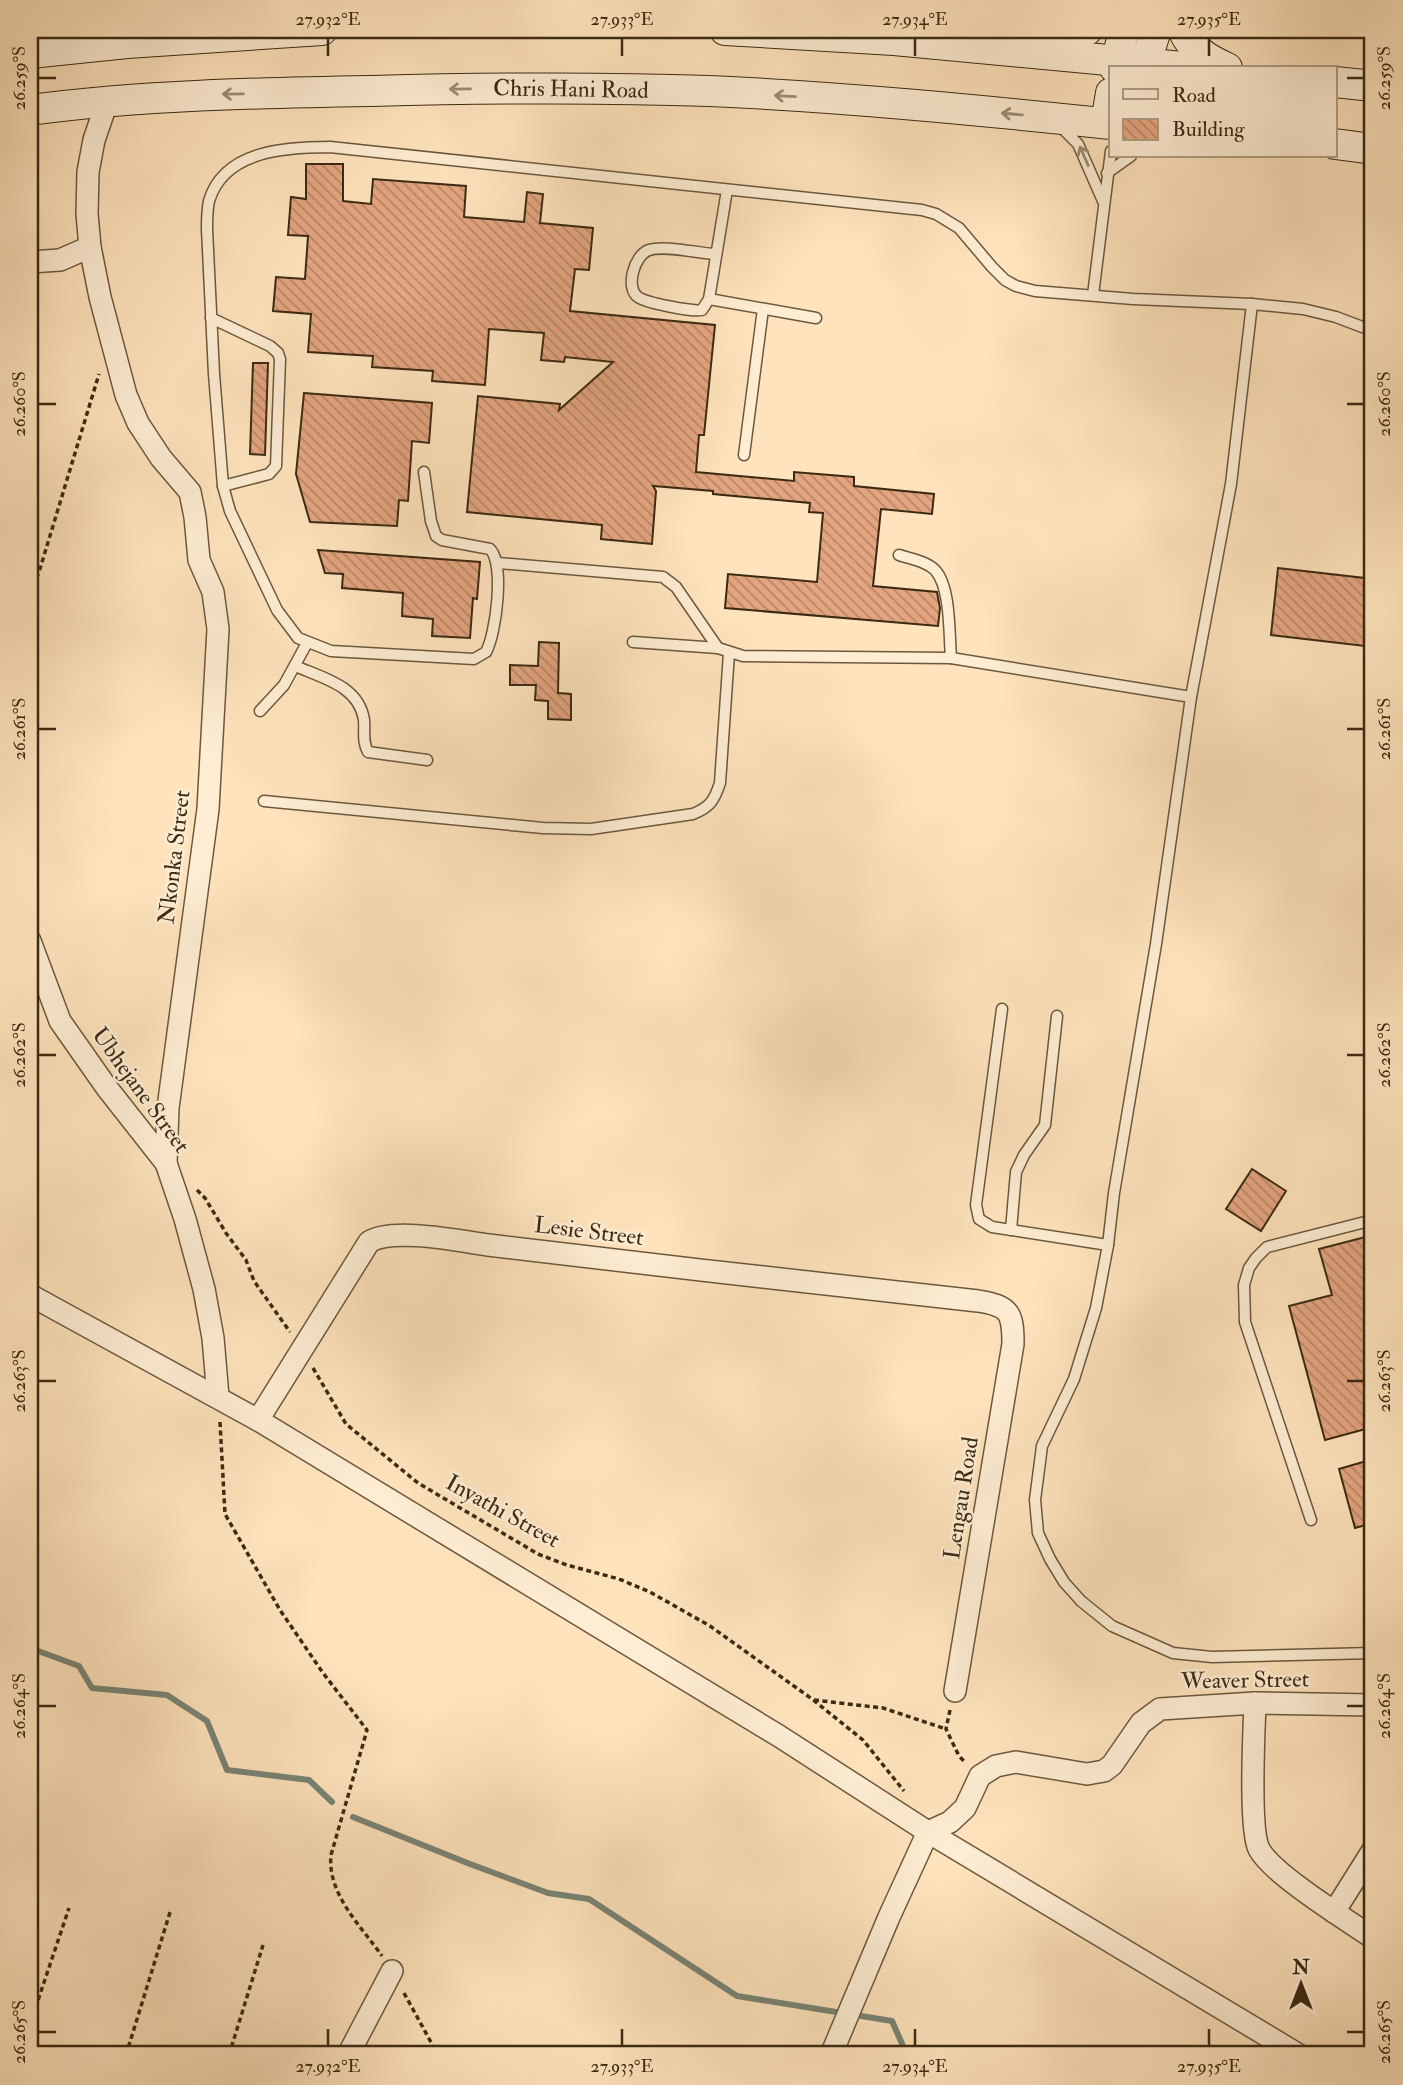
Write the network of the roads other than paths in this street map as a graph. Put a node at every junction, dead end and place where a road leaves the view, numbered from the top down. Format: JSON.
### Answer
{"nodes":[{"id":1,"x":322,"y":30,"type":"edge"},
{"id":2,"x":725,"y":30,"type":"edge"},
{"id":3,"x":1087,"y":30,"type":"edge"},
{"id":4,"x":1124,"y":30,"type":"edge"},
{"id":5,"x":1156,"y":30,"type":"edge"},
{"id":6,"x":1183,"y":30,"type":"edge"},
{"id":7,"x":821,"y":32,"type":"edge"},
{"id":8,"x":897,"y":35,"type":"edge"},
{"id":9,"x":1022,"y":52,"type":"junction"},
{"id":10,"x":30,"y":53,"type":"edge"},
{"id":11,"x":1130,"y":65,"type":"edge"},
{"id":12,"x":1151,"y":66,"type":"edge"},
{"id":13,"x":1223,"y":66,"type":"edge"},
{"id":14,"x":1336,"y":82,"type":"edge"},
{"id":15,"x":1373,"y":86,"type":"edge"},
{"id":16,"x":107,"y":102,"type":"junction"},
{"id":17,"x":30,"y":110,"type":"edge"},
{"id":18,"x":1050,"y":118,"type":"junction"},
{"id":19,"x":1109,"y":137,"type":"edge"},
{"id":20,"x":1336,"y":144,"type":"edge"},
{"id":21,"x":1373,"y":149,"type":"edge"},
{"id":22,"x":1127,"y":158,"type":"edge"},
{"id":23,"x":1107,"y":173,"type":"junction"},
{"id":24,"x":727,"y":190,"type":"junction"},
{"id":25,"x":1104,"y":204,"type":"junction"},
{"id":26,"x":90,"y":247,"type":"junction"},
{"id":27,"x":715,"y":254,"type":"junction"},
{"id":28,"x":30,"y":262,"type":"edge"},
{"id":29,"x":1093,"y":295,"type":"junction"},
{"id":30,"x":709,"y":299,"type":"junction"},
{"id":31,"x":1251,"y":304,"type":"junction"},
{"id":32,"x":763,"y":309,"type":"junction"},
{"id":33,"x":211,"y":318,"type":"junction"},
{"id":34,"x":816,"y":318,"type":"dead end"},
{"id":35,"x":1373,"y":331,"type":"edge"},
{"id":36,"x":744,"y":455,"type":"dead end"},
{"id":37,"x":424,"y":472,"type":"dead end"},
{"id":38,"x":223,"y":486,"type":"junction"},
{"id":39,"x":899,"y":555,"type":"dead end"},
{"id":40,"x":498,"y":563,"type":"junction"},
{"id":41,"x":633,"y":642,"type":"dead end"},
{"id":42,"x":307,"y":643,"type":"junction"},
{"id":43,"x":723,"y":650,"type":"junction"},
{"id":44,"x":951,"y":658,"type":"junction"},
{"id":45,"x":295,"y":666,"type":"junction"},
{"id":46,"x":1191,"y":697,"type":"junction"},
{"id":47,"x":260,"y":711,"type":"dead end"},
{"id":48,"x":427,"y":760,"type":"dead end"},
{"id":49,"x":264,"y":801,"type":"dead end"},
{"id":50,"x":30,"y":941,"type":"edge"},
{"id":51,"x":1002,"y":1009,"type":"dead end"},
{"id":52,"x":1057,"y":1016,"type":"dead end"},
{"id":53,"x":166,"y":1163,"type":"junction"},
{"id":54,"x":1373,"y":1220,"type":"edge"},
{"id":55,"x":1011,"y":1230,"type":"junction"},
{"id":56,"x":1108,"y":1245,"type":"junction"},
{"id":57,"x":30,"y":1295,"type":"edge"},
{"id":58,"x":1010,"y":1315,"type":"joint"},
{"id":59,"x":218,"y":1397,"type":"junction"},
{"id":60,"x":258,"y":1420,"type":"junction"},
{"id":61,"x":1311,"y":1520,"type":"dead end"},
{"id":62,"x":1373,"y":1653,"type":"edge"},
{"id":63,"x":955,"y":1691,"type":"road end"},
{"id":64,"x":1255,"y":1703,"type":"junction"},
{"id":65,"x":1373,"y":1705,"type":"edge"},
{"id":66,"x":928,"y":1832,"type":"junction"},
{"id":67,"x":1373,"y":1850,"type":"edge"},
{"id":68,"x":1334,"y":1912,"type":"junction"},
{"id":69,"x":1373,"y":1938,"type":"edge"},
{"id":70,"x":392,"y":1971,"type":"road end"},
{"id":71,"x":348,"y":2055,"type":"edge"},
{"id":72,"x":831,"y":2055,"type":"edge"},
{"id":73,"x":1299,"y":2055,"type":"edge"}],
"edges":[{"from":1,"to":10,"type":"main road"},
{"from":2,"to":7,"type":"main road"},
{"from":3,"to":9,"type":"main road"},
{"from":4,"to":11,"type":"main road"},
{"from":5,"to":11,"type":"main road"},
{"from":6,"to":13,"type":"main road"},
{"from":7,"to":8,"type":"main road"},
{"from":8,"to":9,"type":"main road"},
{"from":9,"to":11,"type":"main road"},
{"from":11,"to":12,"type":"main road"},
{"from":14,"to":15,"type":"main road"},
{"from":16,"to":17,"type":"main road","name":"Chris Hani Road"},
{"from":18,"to":16,"type":"main road","name":"Chris Hani Road","one_way":true},
{"from":16,"to":26,"type":"street","name":"Nkonka Street"},
{"from":18,"to":19,"type":"main road","name":"Chris Hani Road"},
{"from":25,"to":18,"type":"lane","one_way":true},
{"from":19,"to":23,"type":"lane"},
{"from":20,"to":21,"type":"main road"},
{"from":22,"to":23,"type":"lane"},
{"from":23,"to":25,"type":"lane"},
{"from":24,"to":27,"type":"lane"},
{"from":24,"to":29,"type":"lane"},
{"from":24,"to":33,"type":"lane"},
{"from":25,"to":29,"type":"lane"},
{"from":26,"to":28,"type":"street"},
{"from":26,"to":53,"type":"street","name":"Nkonka Street"},
{"from":27,"to":30,"type":"lane"},
{"from":27,"to":30,"type":"lane"},
{"from":29,"to":31,"type":"lane"},
{"from":30,"to":32,"type":"lane"},
{"from":31,"to":35,"type":"lane"},
{"from":31,"to":46,"type":"lane"},
{"from":32,"to":34,"type":"lane"},
{"from":32,"to":36,"type":"lane"},
{"from":33,"to":38,"type":"lane"},
{"from":33,"to":38,"type":"lane"},
{"from":37,"to":40,"type":"lane"},
{"from":38,"to":42,"type":"lane"},
{"from":39,"to":44,"type":"lane"},
{"from":40,"to":42,"type":"lane"},
{"from":40,"to":43,"type":"lane"},
{"from":41,"to":43,"type":"lane"},
{"from":42,"to":45,"type":"lane"},
{"from":43,"to":44,"type":"lane"},
{"from":43,"to":49,"type":"lane"},
{"from":44,"to":46,"type":"lane"},
{"from":45,"to":47,"type":"lane"},
{"from":45,"to":48,"type":"lane"},
{"from":46,"to":56,"type":"lane"},
{"from":50,"to":53,"type":"street","name":"Ubhejane Street"},
{"from":51,"to":55,"type":"lane"},
{"from":52,"to":55,"type":"lane"},
{"from":53,"to":59,"type":"street","name":"Ubhejane Street"},
{"from":54,"to":61,"type":"lane"},
{"from":55,"to":56,"type":"lane"},
{"from":56,"to":62,"type":"lane"},
{"from":57,"to":59,"type":"street"},
{"from":58,"to":60,"type":"street","name":"Lesie Street"},
{"from":58,"to":63,"type":"street","name":"Lengau Road"},
{"from":59,"to":60,"type":"street"},
{"from":60,"to":66,"type":"street"},
{"from":64,"to":65,"type":"street","name":"Weaver Street"},
{"from":64,"to":66,"type":"street","name":"Weaver Street"},
{"from":64,"to":68,"type":"street"},
{"from":66,"to":72,"type":"street"},
{"from":66,"to":73,"type":"street"},
{"from":67,"to":68,"type":"street"},
{"from":68,"to":69,"type":"street"},
{"from":70,"to":71,"type":"street"}]}
